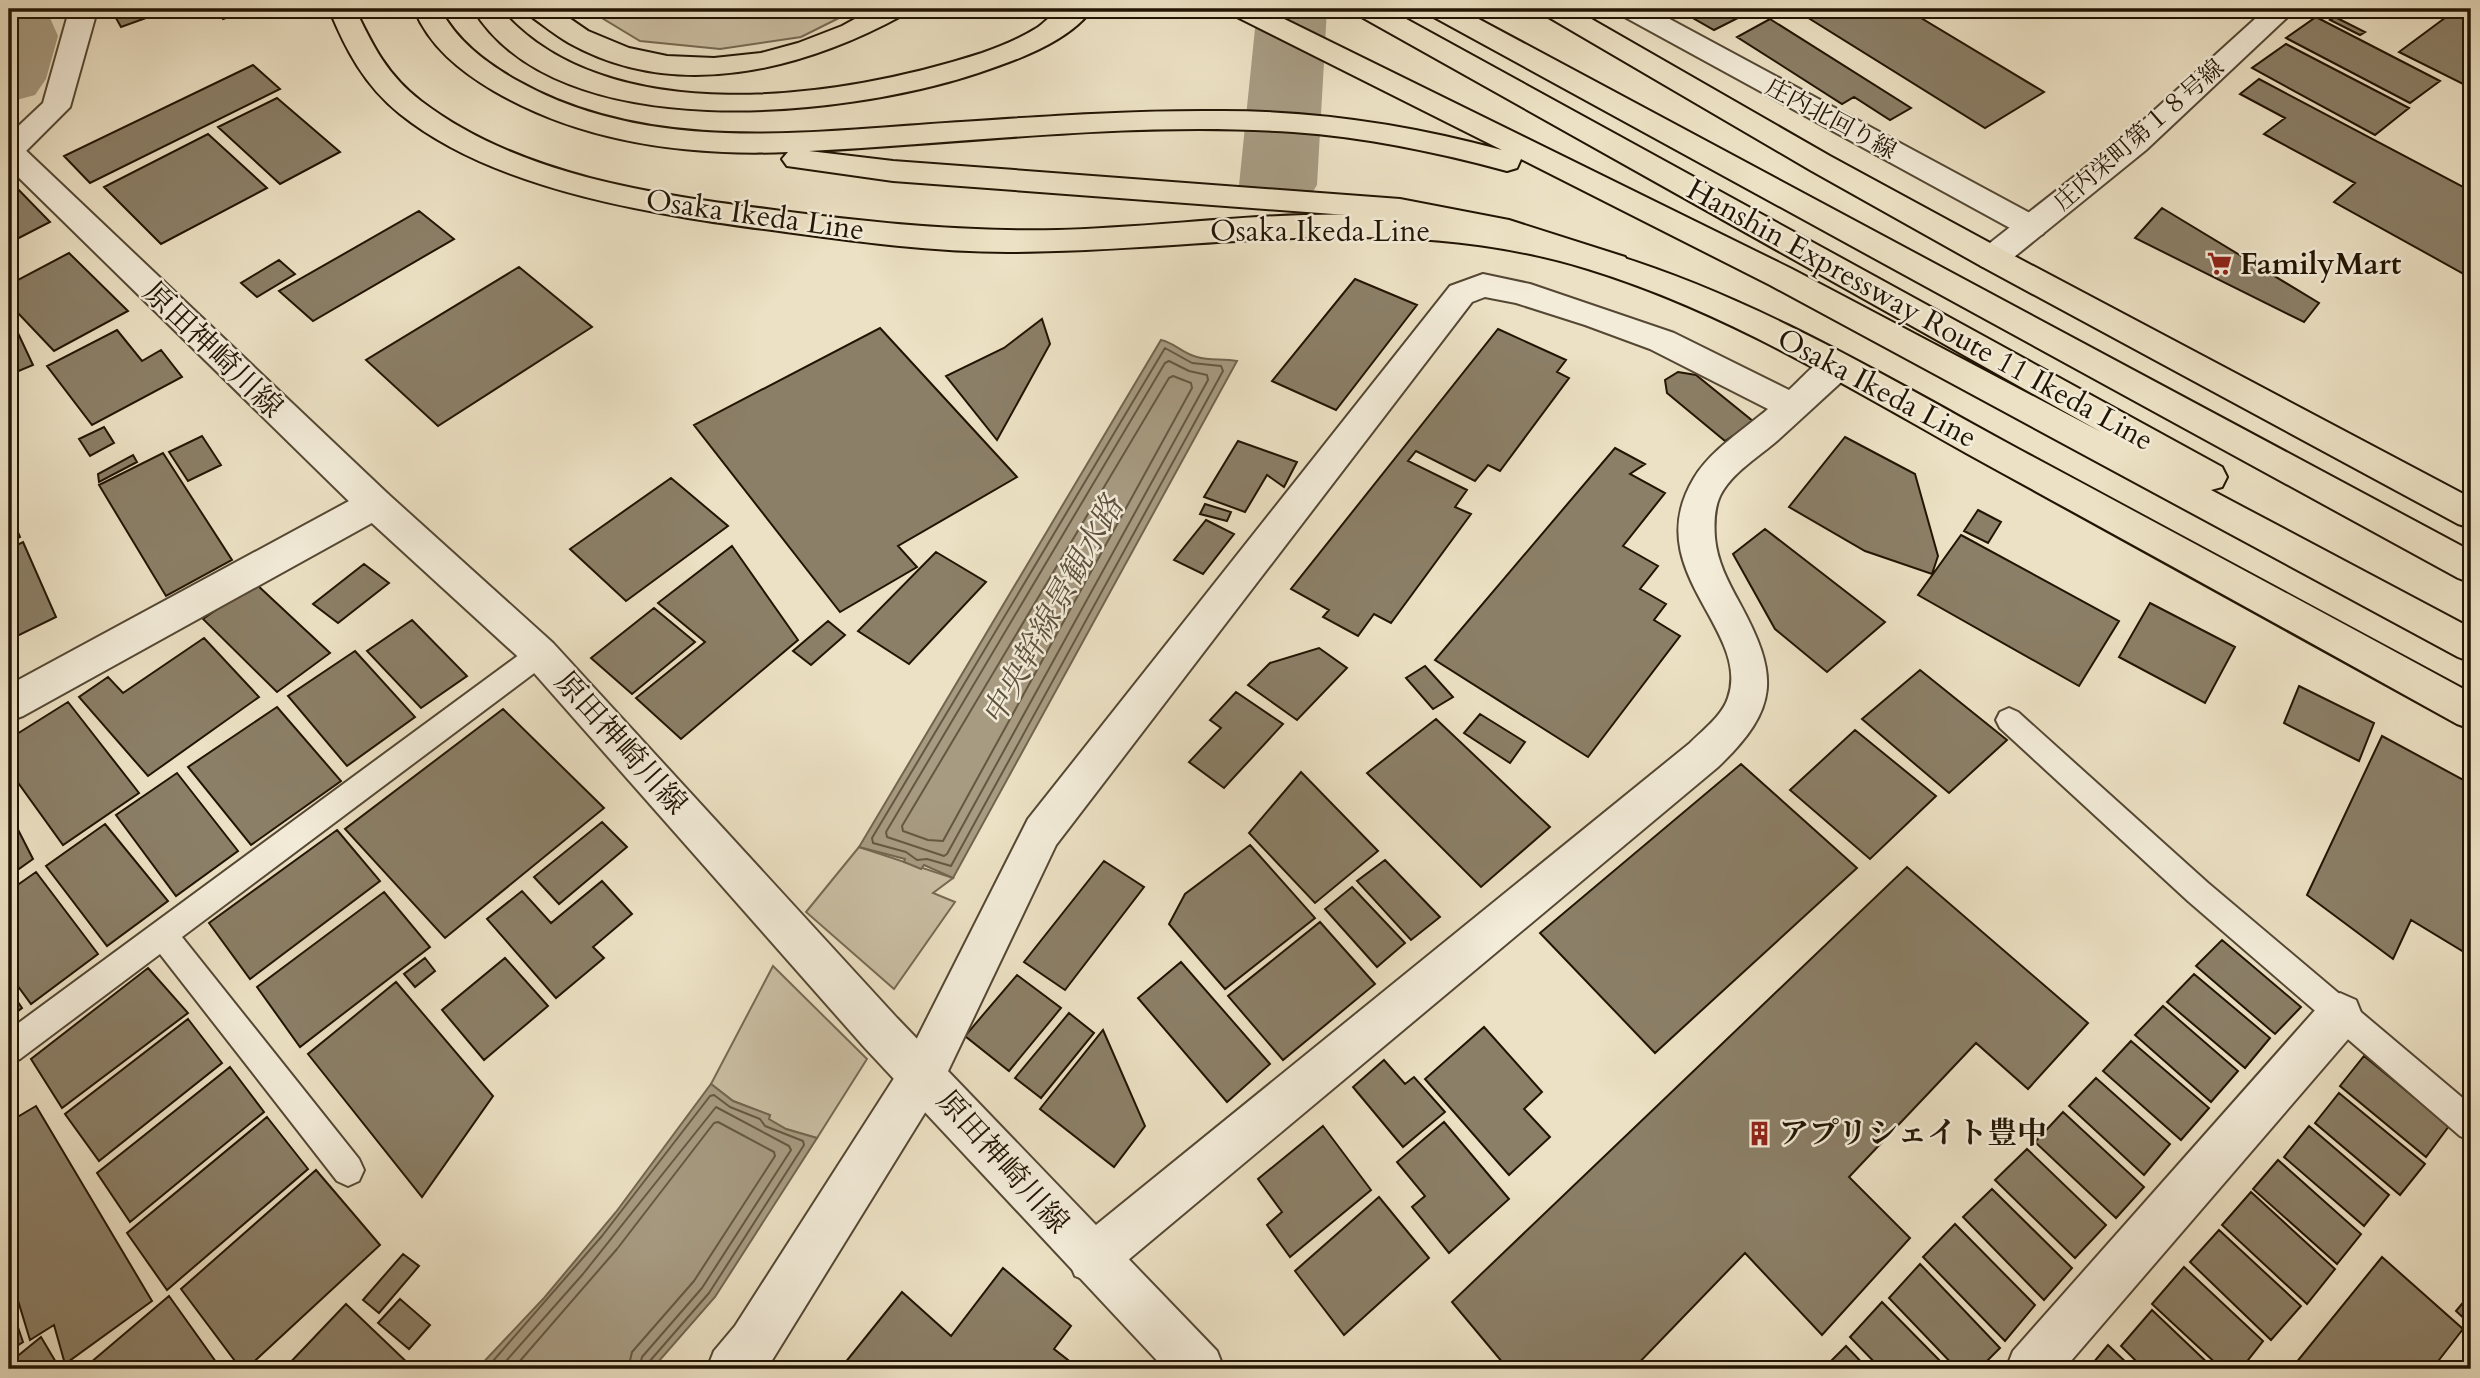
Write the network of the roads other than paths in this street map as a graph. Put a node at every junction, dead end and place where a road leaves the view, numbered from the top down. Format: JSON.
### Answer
{"nodes":[{"id":1,"x":75,"y":9,"type":"edge"},
{"id":2,"x":342,"y":9,"type":"edge"},
{"id":3,"x":427,"y":9,"type":"edge"},
{"id":4,"x":486,"y":9,"type":"edge"},
{"id":5,"x":539,"y":9,"type":"edge"},
{"id":6,"x":893,"y":9,"type":"edge"},
{"id":7,"x":1077,"y":9,"type":"edge"},
{"id":8,"x":1243,"y":9,"type":"edge"},
{"id":9,"x":1368,"y":9,"type":"edge"},
{"id":10,"x":1440,"y":9,"type":"edge"},
{"id":11,"x":1487,"y":9,"type":"edge"},
{"id":12,"x":1555,"y":9,"type":"edge"},
{"id":13,"x":1632,"y":9,"type":"edge"},
{"id":14,"x":2282,"y":9,"type":"edge"},
{"id":15,"x":637,"y":135,"type":"junction"},
{"id":16,"x":9,"y":151,"type":"edge"},
{"id":17,"x":1757,"y":180,"type":"junction"},
{"id":18,"x":1644,"y":210,"type":"junction"},
{"id":19,"x":1333,"y":214,"type":"junction"},
{"id":20,"x":2032,"y":227,"type":"junction"},
{"id":21,"x":1992,"y":258,"type":"junction"},
{"id":22,"x":1837,"y":366,"type":"junction"},
{"id":23,"x":1793,"y":407,"type":"junction"},
{"id":24,"x":374,"y":504,"type":"junction"},
{"id":25,"x":2471,"y":514,"type":"edge"},
{"id":26,"x":2471,"y":568,"type":"edge"},
{"id":27,"x":2471,"y":623,"type":"edge"},
{"id":28,"x":2471,"y":646,"type":"edge"},
{"id":29,"x":540,"y":654,"type":"junction"},
{"id":30,"x":9,"y":704,"type":"edge"},
{"id":31,"x":2471,"y":712,"type":"edge"},
{"id":32,"x":2009,"y":720,"type":"dead end"},
{"id":33,"x":162,"y":934,"type":"junction"},
{"id":34,"x":2340,"y":1015,"type":"junction"},
{"id":35,"x":9,"y":1048,"type":"edge"},
{"id":36,"x":923,"y":1074,"type":"junction"},
{"id":37,"x":2471,"y":1125,"type":"edge"},
{"id":38,"x":348,"y":1170,"type":"dead end"},
{"id":39,"x":1092,"y":1259,"type":"junction"},
{"id":40,"x":732,"y":1369,"type":"edge"},
{"id":41,"x":1199,"y":1369,"type":"edge"},
{"id":42,"x":2031,"y":1369,"type":"edge"}],
"edges":[{"from":1,"to":16,"type":"street"},
{"from":2,"to":19,"type":"main road","name":"Osaka Ikeda Line"},
{"from":3,"to":15,"type":"main road"},
{"from":4,"to":7,"type":"main road"},
{"from":5,"to":6,"type":"main road"},
{"from":8,"to":18,"type":"main road"},
{"from":9,"to":27,"type":"main road","name":"Hanshin Expressway Route 11 Ikeda Line"},
{"from":10,"to":17,"type":"main road","name":"Hanshin Expressway Route 11 Ikeda Line"},
{"from":11,"to":17,"type":"main road"},
{"from":12,"to":21,"type":"main road"},
{"from":13,"to":20,"type":"street","name":"庄内北回り線"},
{"from":14,"to":20,"type":"street","name":"庄内栄町第１８号線"},
{"from":15,"to":18,"type":"main road"},
{"from":15,"to":19,"type":"main road"},
{"from":16,"to":24,"type":"street","name":"原田神崎川線"},
{"from":17,"to":26,"type":"main road","name":"Hanshin Expressway Route 11 Ikeda Line"},
{"from":18,"to":28,"type":"main road"},
{"from":19,"to":22,"type":"main road","name":"Osaka Ikeda Line"},
{"from":20,"to":21,"type":"street","name":"庄内栄町第１８号線"},
{"from":21,"to":25,"type":"main road"},
{"from":22,"to":23,"type":"street"},
{"from":22,"to":31,"type":"main road","name":"Osaka Ikeda Line"},
{"from":23,"to":36,"type":"street"},
{"from":23,"to":39,"type":"street"},
{"from":24,"to":29,"type":"street","name":"原田神崎川線"},
{"from":24,"to":30,"type":"street"},
{"from":29,"to":33,"type":"lane"},
{"from":29,"to":36,"type":"street","name":"原田神崎川線"},
{"from":32,"to":34,"type":"lane"},
{"from":33,"to":35,"type":"lane"},
{"from":33,"to":38,"type":"lane"},
{"from":34,"to":37,"type":"lane"},
{"from":34,"to":42,"type":"street"},
{"from":36,"to":39,"type":"street","name":"原田神崎川線"},
{"from":36,"to":40,"type":"street"},
{"from":39,"to":41,"type":"street","name":"原田神崎川線"}]}
